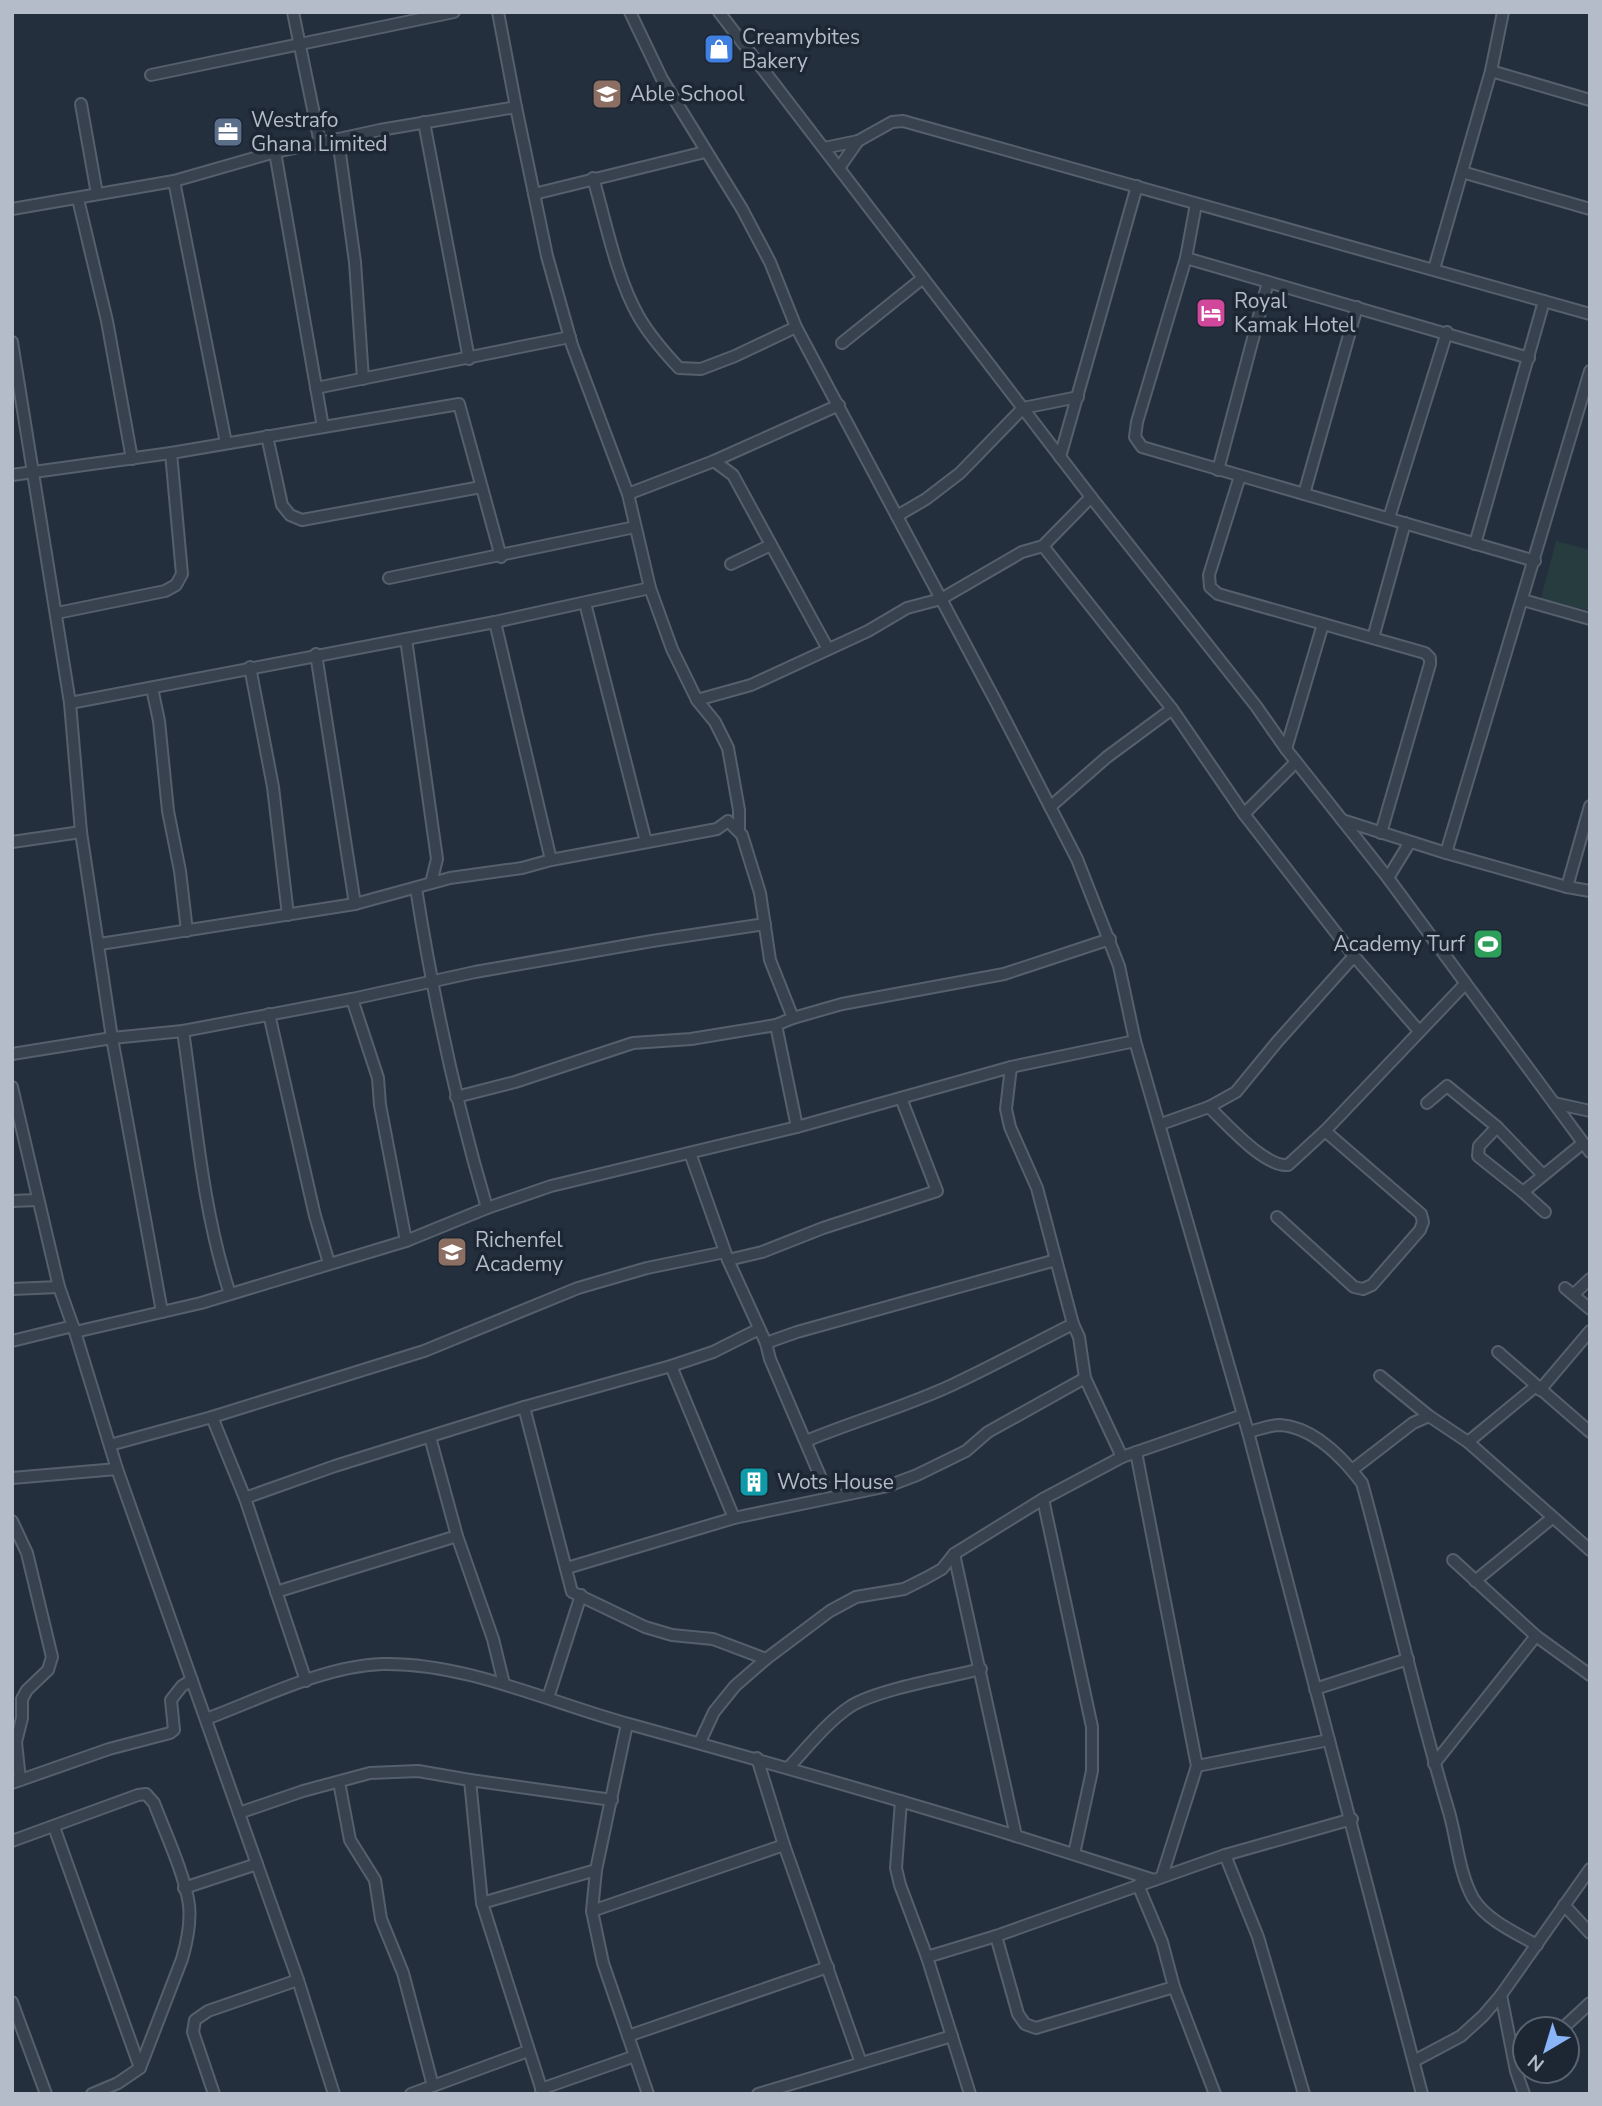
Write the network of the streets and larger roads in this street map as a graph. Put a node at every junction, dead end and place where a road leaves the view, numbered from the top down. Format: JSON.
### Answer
{"nodes":[{"id":1,"x":293,"y":12,"type":"edge"},
{"id":2,"x":454,"y":12,"type":"edge"},
{"id":3,"x":498,"y":12,"type":"edge"},
{"id":4,"x":630,"y":12,"type":"edge"},
{"id":5,"x":719,"y":12,"type":"edge"},
{"id":6,"x":1503,"y":12,"type":"edge"},
{"id":7,"x":299,"y":44,"type":"junction"},
{"id":8,"x":1491,"y":71,"type":"junction"},
{"id":9,"x":151,"y":75,"type":"dead end"},
{"id":10,"x":1590,"y":100,"type":"edge"},
{"id":11,"x":81,"y":104,"type":"dead end"},
{"id":12,"x":516,"y":107,"type":"junction"},
{"id":13,"x":424,"y":122,"type":"junction"},
{"id":14,"x":338,"y":139,"type":"junction"},
{"id":15,"x":858,"y":141,"type":"junction"},
{"id":16,"x":320,"y":144,"type":"junction"},
{"id":17,"x":824,"y":148,"type":"junction"},
{"id":18,"x":275,"y":152,"type":"junction"},
{"id":19,"x":705,"y":152,"type":"junction"},
{"id":20,"x":839,"y":169,"type":"junction"},
{"id":21,"x":1462,"y":172,"type":"junction"},
{"id":22,"x":593,"y":178,"type":"junction"},
{"id":23,"x":174,"y":181,"type":"junction"},
{"id":24,"x":1136,"y":186,"type":"junction"},
{"id":25,"x":97,"y":194,"type":"junction"},
{"id":26,"x":534,"y":194,"type":"junction"},
{"id":27,"x":78,"y":199,"type":"junction"},
{"id":28,"x":1196,"y":204,"type":"junction"},
{"id":29,"x":12,"y":209,"type":"edge"},
{"id":30,"x":1590,"y":209,"type":"edge"},
{"id":31,"x":1186,"y":258,"type":"junction"},
{"id":32,"x":1434,"y":269,"type":"junction"},
{"id":33,"x":923,"y":278,"type":"junction"},
{"id":34,"x":1268,"y":282,"type":"junction"},
{"id":35,"x":1544,"y":301,"type":"junction"},
{"id":36,"x":1357,"y":307,"type":"junction"},
{"id":37,"x":1590,"y":314,"type":"edge"},
{"id":38,"x":796,"y":327,"type":"junction"},
{"id":39,"x":1447,"y":332,"type":"junction"},
{"id":40,"x":570,"y":337,"type":"junction"},
{"id":41,"x":12,"y":342,"type":"edge"},
{"id":42,"x":842,"y":343,"type":"dead end"},
{"id":43,"x":1529,"y":358,"type":"junction"},
{"id":44,"x":469,"y":359,"type":"junction"},
{"id":45,"x":1590,"y":370,"type":"edge"},
{"id":46,"x":363,"y":379,"type":"junction"},
{"id":47,"x":316,"y":388,"type":"junction"},
{"id":48,"x":1078,"y":397,"type":"junction"},
{"id":49,"x":839,"y":405,"type":"junction"},
{"id":50,"x":1023,"y":408,"type":"junction"},
{"id":51,"x":323,"y":427,"type":"junction"},
{"id":52,"x":267,"y":436,"type":"junction"},
{"id":53,"x":226,"y":443,"type":"junction"},
{"id":54,"x":171,"y":453,"type":"junction"},
{"id":55,"x":733,"y":453,"type":"junction"},
{"id":56,"x":1060,"y":457,"type":"junction"},
{"id":57,"x":132,"y":459,"type":"junction"},
{"id":58,"x":714,"y":461,"type":"junction"},
{"id":59,"x":1218,"y":470,"type":"junction"},
{"id":60,"x":32,"y":472,"type":"junction"},
{"id":61,"x":12,"y":475,"type":"edge"},
{"id":62,"x":733,"y":475,"type":"junction"},
{"id":63,"x":1240,"y":476,"type":"junction"},
{"id":64,"x":481,"y":487,"type":"junction"},
{"id":65,"x":628,"y":494,"type":"junction"},
{"id":66,"x":1304,"y":494,"type":"junction"},
{"id":67,"x":1091,"y":497,"type":"junction"},
{"id":68,"x":897,"y":516,"type":"junction"},
{"id":69,"x":1390,"y":518,"type":"junction"},
{"id":70,"x":1405,"y":523,"type":"junction"},
{"id":71,"x":635,"y":527,"type":"junction"},
{"id":72,"x":1475,"y":544,"type":"junction"},
{"id":73,"x":771,"y":545,"type":"junction"},
{"id":74,"x":1043,"y":546,"type":"junction"},
{"id":75,"x":501,"y":557,"type":"junction"},
{"id":76,"x":1535,"y":561,"type":"junction"},
{"id":77,"x":732,"y":564,"type":"dead end"},
{"id":78,"x":389,"y":578,"type":"dead end"},
{"id":79,"x":650,"y":588,"type":"junction"},
{"id":80,"x":941,"y":599,"type":"junction"},
{"id":81,"x":1523,"y":600,"type":"junction"},
{"id":82,"x":584,"y":603,"type":"junction"},
{"id":83,"x":57,"y":613,"type":"junction"},
{"id":84,"x":1590,"y":620,"type":"edge"},
{"id":85,"x":495,"y":622,"type":"junction"},
{"id":86,"x":1323,"y":624,"type":"junction"},
{"id":87,"x":1373,"y":638,"type":"junction"},
{"id":88,"x":405,"y":639,"type":"junction"},
{"id":89,"x":828,"y":649,"type":"junction"},
{"id":90,"x":316,"y":654,"type":"junction"},
{"id":91,"x":250,"y":667,"type":"junction"},
{"id":92,"x":152,"y":688,"type":"junction"},
{"id":93,"x":697,"y":700,"type":"junction"},
{"id":94,"x":71,"y":703,"type":"junction"},
{"id":95,"x":1172,"y":709,"type":"junction"},
{"id":96,"x":1286,"y":749,"type":"junction"},
{"id":97,"x":1296,"y":762,"type":"junction"},
{"id":98,"x":736,"y":801,"type":"junction"},
{"id":99,"x":1590,"y":806,"type":"edge"},
{"id":100,"x":1049,"y":807,"type":"junction"},
{"id":101,"x":1244,"y":814,"type":"junction"},
{"id":102,"x":1342,"y":820,"type":"junction"},
{"id":103,"x":728,"y":821,"type":"junction"},
{"id":104,"x":740,"y":831,"type":"junction"},
{"id":105,"x":81,"y":832,"type":"junction"},
{"id":106,"x":1381,"y":833,"type":"junction"},
{"id":107,"x":12,"y":842,"type":"edge"},
{"id":108,"x":646,"y":842,"type":"junction"},
{"id":109,"x":1410,"y":842,"type":"junction"},
{"id":110,"x":1446,"y":853,"type":"junction"},
{"id":111,"x":437,"y":859,"type":"junction"},
{"id":112,"x":551,"y":860,"type":"junction"},
{"id":113,"x":450,"y":878,"type":"junction"},
{"id":114,"x":1388,"y":878,"type":"junction"},
{"id":115,"x":432,"y":883,"type":"junction"},
{"id":116,"x":1567,"y":887,"type":"junction"},
{"id":117,"x":416,"y":888,"type":"junction"},
{"id":118,"x":1590,"y":891,"type":"edge"},
{"id":119,"x":355,"y":904,"type":"junction"},
{"id":120,"x":288,"y":915,"type":"junction"},
{"id":121,"x":765,"y":924,"type":"junction"},
{"id":122,"x":187,"y":932,"type":"junction"},
{"id":123,"x":1110,"y":939,"type":"junction"},
{"id":124,"x":100,"y":944,"type":"junction"},
{"id":125,"x":1354,"y":956,"type":"junction"},
{"id":126,"x":430,"y":982,"type":"junction"},
{"id":127,"x":1465,"y":984,"type":"junction"},
{"id":128,"x":352,"y":999,"type":"junction"},
{"id":129,"x":269,"y":1014,"type":"junction"},
{"id":130,"x":793,"y":1018,"type":"junction"},
{"id":131,"x":776,"y":1025,"type":"junction"},
{"id":132,"x":183,"y":1031,"type":"junction"},
{"id":133,"x":1419,"y":1031,"type":"junction"},
{"id":134,"x":112,"y":1038,"type":"junction"},
{"id":135,"x":1135,"y":1041,"type":"junction"},
{"id":136,"x":12,"y":1054,"type":"edge"},
{"id":137,"x":1011,"y":1067,"type":"junction"},
{"id":138,"x":12,"y":1087,"type":"edge"},
{"id":139,"x":456,"y":1097,"type":"junction"},
{"id":140,"x":901,"y":1098,"type":"junction"},
{"id":141,"x":14,"y":1102,"type":"edge"},
{"id":142,"x":1426,"y":1103,"type":"dead end"},
{"id":143,"x":1554,"y":1103,"type":"junction"},
{"id":144,"x":1209,"y":1107,"type":"junction"},
{"id":145,"x":1590,"y":1111,"type":"edge"},
{"id":146,"x":1161,"y":1125,"type":"junction"},
{"id":147,"x":797,"y":1127,"type":"junction"},
{"id":148,"x":1497,"y":1127,"type":"junction"},
{"id":149,"x":1325,"y":1131,"type":"junction"},
{"id":150,"x":1586,"y":1148,"type":"edge"},
{"id":151,"x":690,"y":1153,"type":"junction"},
{"id":152,"x":1543,"y":1175,"type":"junction"},
{"id":153,"x":1523,"y":1192,"type":"junction"},
{"id":154,"x":37,"y":1200,"type":"junction"},
{"id":155,"x":12,"y":1201,"type":"edge"},
{"id":156,"x":487,"y":1208,"type":"junction"},
{"id":157,"x":1545,"y":1212,"type":"dead end"},
{"id":158,"x":1277,"y":1217,"type":"dead end"},
{"id":159,"x":406,"y":1241,"type":"junction"},
{"id":160,"x":727,"y":1256,"type":"junction"},
{"id":161,"x":1056,"y":1260,"type":"junction"},
{"id":162,"x":329,"y":1263,"type":"junction"},
{"id":163,"x":1590,"y":1279,"type":"edge"},
{"id":164,"x":58,"y":1287,"type":"junction"},
{"id":165,"x":12,"y":1289,"type":"edge"},
{"id":166,"x":230,"y":1294,"type":"junction"},
{"id":167,"x":1590,"y":1309,"type":"edge"},
{"id":168,"x":162,"y":1312,"type":"junction"},
{"id":169,"x":1073,"y":1324,"type":"junction"},
{"id":170,"x":74,"y":1329,"type":"junction"},
{"id":171,"x":759,"y":1329,"type":"junction"},
{"id":172,"x":1590,"y":1331,"type":"edge"},
{"id":173,"x":12,"y":1341,"type":"edge"},
{"id":174,"x":766,"y":1343,"type":"junction"},
{"id":175,"x":1498,"y":1352,"type":"dead end"},
{"id":176,"x":671,"y":1366,"type":"junction"},
{"id":177,"x":1380,"y":1376,"type":"dead end"},
{"id":178,"x":1085,"y":1378,"type":"junction"},
{"id":179,"x":1538,"y":1388,"type":"junction"},
{"id":180,"x":524,"y":1407,"type":"junction"},
{"id":181,"x":1243,"y":1415,"type":"junction"},
{"id":182,"x":1429,"y":1416,"type":"junction"},
{"id":183,"x":212,"y":1418,"type":"junction"},
{"id":184,"x":1248,"y":1432,"type":"junction"},
{"id":185,"x":1590,"y":1432,"type":"edge"},
{"id":186,"x":430,"y":1437,"type":"junction"},
{"id":187,"x":806,"y":1441,"type":"junction"},
{"id":188,"x":1468,"y":1442,"type":"junction"},
{"id":189,"x":110,"y":1444,"type":"junction"},
{"id":190,"x":1136,"y":1452,"type":"junction"},
{"id":191,"x":1122,"y":1457,"type":"junction"},
{"id":192,"x":117,"y":1469,"type":"junction"},
{"id":193,"x":1352,"y":1470,"type":"junction"},
{"id":194,"x":12,"y":1478,"type":"edge"},
{"id":195,"x":823,"y":1483,"type":"dead end"},
{"id":196,"x":245,"y":1498,"type":"junction"},
{"id":197,"x":1043,"y":1499,"type":"junction"},
{"id":198,"x":734,"y":1518,"type":"junction"},
{"id":199,"x":1552,"y":1518,"type":"junction"},
{"id":200,"x":12,"y":1521,"type":"edge"},
{"id":201,"x":457,"y":1536,"type":"junction"},
{"id":202,"x":1590,"y":1550,"type":"edge"},
{"id":203,"x":954,"y":1554,"type":"junction"},
{"id":204,"x":1453,"y":1560,"type":"dead end"},
{"id":205,"x":567,"y":1568,"type":"junction"},
{"id":206,"x":1475,"y":1581,"type":"junction"},
{"id":207,"x":276,"y":1591,"type":"junction"},
{"id":208,"x":581,"y":1595,"type":"junction"},
{"id":209,"x":1536,"y":1636,"type":"junction"},
{"id":210,"x":766,"y":1659,"type":"junction"},
{"id":211,"x":1408,"y":1659,"type":"junction"},
{"id":212,"x":981,"y":1669,"type":"junction"},
{"id":213,"x":1590,"y":1675,"type":"edge"},
{"id":214,"x":192,"y":1680,"type":"junction"},
{"id":215,"x":306,"y":1681,"type":"junction"},
{"id":216,"x":504,"y":1684,"type":"junction"},
{"id":217,"x":1315,"y":1689,"type":"junction"},
{"id":218,"x":548,"y":1698,"type":"junction"},
{"id":219,"x":206,"y":1719,"type":"junction"},
{"id":220,"x":627,"y":1724,"type":"junction"},
{"id":221,"x":1329,"y":1740,"type":"junction"},
{"id":222,"x":700,"y":1742,"type":"junction"},
{"id":223,"x":757,"y":1758,"type":"junction"},
{"id":224,"x":1434,"y":1764,"type":"junction"},
{"id":225,"x":1197,"y":1766,"type":"junction"},
{"id":226,"x":789,"y":1767,"type":"junction"},
{"id":227,"x":470,"y":1780,"type":"junction"},
{"id":228,"x":16,"y":1781,"type":"edge"},
{"id":229,"x":339,"y":1782,"type":"junction"},
{"id":230,"x":612,"y":1800,"type":"junction"},
{"id":231,"x":901,"y":1801,"type":"junction"},
{"id":232,"x":239,"y":1813,"type":"junction"},
{"id":233,"x":1352,"y":1819,"type":"junction"},
{"id":234,"x":54,"y":1827,"type":"junction"},
{"id":235,"x":1016,"y":1836,"type":"junction"},
{"id":236,"x":12,"y":1841,"type":"edge"},
{"id":237,"x":784,"y":1845,"type":"junction"},
{"id":238,"x":1074,"y":1854,"type":"junction"},
{"id":239,"x":1225,"y":1855,"type":"junction"},
{"id":240,"x":257,"y":1864,"type":"junction"},
{"id":241,"x":1590,"y":1869,"type":"edge"},
{"id":242,"x":596,"y":1870,"type":"junction"},
{"id":243,"x":1158,"y":1878,"type":"junction"},
{"id":244,"x":1138,"y":1885,"type":"junction"},
{"id":245,"x":184,"y":1888,"type":"junction"},
{"id":246,"x":482,"y":1903,"type":"junction"},
{"id":247,"x":1564,"y":1905,"type":"junction"},
{"id":248,"x":592,"y":1911,"type":"junction"},
{"id":249,"x":1590,"y":1933,"type":"edge"},
{"id":250,"x":996,"y":1936,"type":"junction"},
{"id":251,"x":1537,"y":1945,"type":"junction"},
{"id":252,"x":927,"y":1957,"type":"junction"},
{"id":253,"x":828,"y":1967,"type":"junction"},
{"id":254,"x":298,"y":1980,"type":"junction"},
{"id":255,"x":1174,"y":1987,"type":"junction"},
{"id":256,"x":1501,"y":1995,"type":"junction"},
{"id":257,"x":12,"y":2002,"type":"edge"},
{"id":258,"x":1590,"y":2003,"type":"edge"},
{"id":259,"x":1577,"y":2015,"type":"edge"},
{"id":260,"x":1511,"y":2031,"type":"edge"},
{"id":261,"x":628,"y":2036,"type":"junction"},
{"id":262,"x":952,"y":2036,"type":"junction"},
{"id":263,"x":528,"y":2051,"type":"junction"},
{"id":264,"x":635,"y":2056,"type":"junction"},
{"id":265,"x":1414,"y":2061,"type":"junction"},
{"id":266,"x":861,"y":2063,"type":"junction"},
{"id":267,"x":140,"y":2068,"type":"junction"},
{"id":268,"x":433,"y":2086,"type":"junction"},
{"id":269,"x":542,"y":2091,"type":"edge"},
{"id":270,"x":46,"y":2094,"type":"edge"},
{"id":271,"x":92,"y":2094,"type":"edge"},
{"id":272,"x":214,"y":2094,"type":"edge"},
{"id":273,"x":334,"y":2094,"type":"edge"},
{"id":274,"x":411,"y":2094,"type":"edge"},
{"id":275,"x":648,"y":2094,"type":"edge"},
{"id":276,"x":758,"y":2094,"type":"edge"},
{"id":277,"x":970,"y":2094,"type":"edge"},
{"id":278,"x":1215,"y":2094,"type":"edge"},
{"id":279,"x":1304,"y":2094,"type":"edge"},
{"id":280,"x":1422,"y":2094,"type":"edge"}],
"edges":[{"from":1,"to":7,"type":"street"},
{"from":2,"to":7,"type":"street"},
{"from":3,"to":12,"type":"street"},
{"from":4,"to":19,"type":"street"},
{"from":5,"to":17,"type":"street"},
{"from":6,"to":8,"type":"street"},
{"from":7,"to":9,"type":"street"},
{"from":7,"to":16,"type":"street"},
{"from":8,"to":10,"type":"street"},
{"from":8,"to":21,"type":"street"},
{"from":11,"to":25,"type":"street"},
{"from":12,"to":13,"type":"street"},
{"from":12,"to":26,"type":"street"},
{"from":13,"to":14,"type":"street"},
{"from":13,"to":44,"type":"street"},
{"from":14,"to":16,"type":"street"},
{"from":14,"to":46,"type":"street"},
{"from":15,"to":17,"type":"street"},
{"from":15,"to":20,"type":"street"},
{"from":15,"to":24,"type":"street"},
{"from":16,"to":18,"type":"street"},
{"from":17,"to":20,"type":"street"},
{"from":18,"to":23,"type":"street"},
{"from":18,"to":47,"type":"street"},
{"from":19,"to":22,"type":"street"},
{"from":19,"to":38,"type":"street"},
{"from":20,"to":33,"type":"street"},
{"from":21,"to":30,"type":"street"},
{"from":21,"to":32,"type":"street"},
{"from":22,"to":26,"type":"street"},
{"from":22,"to":38,"type":"street"},
{"from":23,"to":25,"type":"street"},
{"from":23,"to":53,"type":"street"},
{"from":24,"to":28,"type":"street"},
{"from":24,"to":48,"type":"street"},
{"from":25,"to":27,"type":"street"},
{"from":26,"to":40,"type":"street"},
{"from":27,"to":29,"type":"street"},
{"from":27,"to":57,"type":"street"},
{"from":28,"to":31,"type":"street"},
{"from":28,"to":32,"type":"street"},
{"from":31,"to":34,"type":"street"},
{"from":31,"to":59,"type":"street"},
{"from":32,"to":35,"type":"street"},
{"from":33,"to":42,"type":"street"},
{"from":33,"to":50,"type":"street"},
{"from":34,"to":36,"type":"street"},
{"from":34,"to":59,"type":"street"},
{"from":35,"to":37,"type":"street"},
{"from":35,"to":43,"type":"street"},
{"from":36,"to":39,"type":"street"},
{"from":36,"to":66,"type":"street"},
{"from":38,"to":49,"type":"street"},
{"from":39,"to":43,"type":"street"},
{"from":39,"to":69,"type":"street"},
{"from":40,"to":44,"type":"street"},
{"from":40,"to":65,"type":"street"},
{"from":41,"to":60,"type":"street"},
{"from":43,"to":72,"type":"street"},
{"from":44,"to":46,"type":"street"},
{"from":45,"to":76,"type":"street"},
{"from":46,"to":47,"type":"street"},
{"from":47,"to":51,"type":"street"},
{"from":48,"to":50,"type":"street"},
{"from":48,"to":56,"type":"street"},
{"from":49,"to":55,"type":"street"},
{"from":49,"to":68,"type":"street"},
{"from":50,"to":56,"type":"street"},
{"from":50,"to":68,"type":"street"},
{"from":51,"to":52,"type":"street"},
{"from":51,"to":64,"type":"street"},
{"from":52,"to":53,"type":"street"},
{"from":52,"to":64,"type":"street"},
{"from":53,"to":54,"type":"street"},
{"from":54,"to":57,"type":"street"},
{"from":54,"to":83,"type":"street"},
{"from":55,"to":58,"type":"street"},
{"from":55,"to":62,"type":"street"},
{"from":56,"to":67,"type":"street"},
{"from":57,"to":60,"type":"street"},
{"from":58,"to":62,"type":"street"},
{"from":58,"to":65,"type":"street"},
{"from":59,"to":63,"type":"street"},
{"from":60,"to":61,"type":"street"},
{"from":60,"to":83,"type":"street"},
{"from":62,"to":73,"type":"street"},
{"from":63,"to":66,"type":"street"},
{"from":63,"to":86,"type":"street"},
{"from":64,"to":75,"type":"street"},
{"from":65,"to":71,"type":"street"},
{"from":66,"to":69,"type":"street"},
{"from":67,"to":74,"type":"street"},
{"from":67,"to":96,"type":"street"},
{"from":68,"to":80,"type":"street"},
{"from":69,"to":70,"type":"street"},
{"from":70,"to":72,"type":"street"},
{"from":70,"to":87,"type":"street"},
{"from":71,"to":75,"type":"street"},
{"from":71,"to":79,"type":"street"},
{"from":72,"to":76,"type":"street"},
{"from":73,"to":77,"type":"street"},
{"from":73,"to":89,"type":"street"},
{"from":74,"to":80,"type":"street"},
{"from":74,"to":95,"type":"street"},
{"from":75,"to":78,"type":"street"},
{"from":76,"to":81,"type":"street"},
{"from":79,"to":82,"type":"street"},
{"from":79,"to":93,"type":"street"},
{"from":80,"to":89,"type":"street"},
{"from":80,"to":100,"type":"street"},
{"from":81,"to":84,"type":"street"},
{"from":81,"to":110,"type":"street"},
{"from":82,"to":85,"type":"street"},
{"from":82,"to":108,"type":"street"},
{"from":83,"to":94,"type":"street"},
{"from":85,"to":88,"type":"street"},
{"from":85,"to":112,"type":"street"},
{"from":86,"to":87,"type":"street"},
{"from":86,"to":96,"type":"street"},
{"from":87,"to":106,"type":"street"},
{"from":88,"to":90,"type":"street"},
{"from":88,"to":111,"type":"street"},
{"from":89,"to":93,"type":"street"},
{"from":90,"to":91,"type":"street"},
{"from":90,"to":119,"type":"street"},
{"from":91,"to":92,"type":"street"},
{"from":91,"to":120,"type":"street"},
{"from":92,"to":94,"type":"street"},
{"from":92,"to":122,"type":"street"},
{"from":93,"to":98,"type":"street"},
{"from":94,"to":105,"type":"street"},
{"from":95,"to":100,"type":"street"},
{"from":95,"to":101,"type":"street"},
{"from":96,"to":97,"type":"street"},
{"from":97,"to":101,"type":"street"},
{"from":97,"to":102,"type":"street"},
{"from":98,"to":103,"type":"street"},
{"from":98,"to":104,"type":"street"},
{"from":99,"to":116,"type":"street"},
{"from":100,"to":123,"type":"street"},
{"from":101,"to":125,"type":"street"},
{"from":102,"to":106,"type":"street"},
{"from":102,"to":114,"type":"street"},
{"from":103,"to":104,"type":"street"},
{"from":103,"to":108,"type":"street"},
{"from":104,"to":121,"type":"street"},
{"from":105,"to":107,"type":"street"},
{"from":105,"to":124,"type":"street"},
{"from":106,"to":109,"type":"street"},
{"from":108,"to":112,"type":"street"},
{"from":109,"to":110,"type":"street"},
{"from":109,"to":114,"type":"street"},
{"from":110,"to":116,"type":"street"},
{"from":111,"to":113,"type":"street"},
{"from":111,"to":115,"type":"street"},
{"from":112,"to":113,"type":"street"},
{"from":113,"to":115,"type":"street"},
{"from":114,"to":127,"type":"street"},
{"from":115,"to":117,"type":"street"},
{"from":116,"to":118,"type":"street"},
{"from":117,"to":119,"type":"street"},
{"from":117,"to":126,"type":"street"},
{"from":119,"to":120,"type":"street"},
{"from":120,"to":122,"type":"street"},
{"from":121,"to":126,"type":"street"},
{"from":121,"to":130,"type":"street"},
{"from":122,"to":124,"type":"street"},
{"from":123,"to":130,"type":"street"},
{"from":123,"to":135,"type":"street"},
{"from":124,"to":134,"type":"street"},
{"from":125,"to":133,"type":"street"},
{"from":125,"to":144,"type":"street"},
{"from":126,"to":128,"type":"street"},
{"from":126,"to":139,"type":"street"},
{"from":127,"to":133,"type":"street"},
{"from":127,"to":143,"type":"street"},
{"from":128,"to":129,"type":"street"},
{"from":128,"to":159,"type":"street"},
{"from":129,"to":132,"type":"street"},
{"from":129,"to":162,"type":"street"},
{"from":130,"to":131,"type":"street"},
{"from":131,"to":139,"type":"street"},
{"from":131,"to":147,"type":"street"},
{"from":132,"to":134,"type":"street"},
{"from":132,"to":166,"type":"street"},
{"from":133,"to":149,"type":"street"},
{"from":134,"to":136,"type":"street"},
{"from":134,"to":168,"type":"street"},
{"from":135,"to":137,"type":"street"},
{"from":135,"to":146,"type":"street"},
{"from":137,"to":140,"type":"street"},
{"from":137,"to":161,"type":"street"},
{"from":138,"to":141,"type":"street"},
{"from":139,"to":156,"type":"street"},
{"from":140,"to":147,"type":"street"},
{"from":140,"to":160,"type":"street"},
{"from":141,"to":154,"type":"street"},
{"from":142,"to":148,"type":"street"},
{"from":143,"to":145,"type":"street"},
{"from":143,"to":150,"type":"street"},
{"from":144,"to":146,"type":"street"},
{"from":144,"to":149,"type":"street"},
{"from":146,"to":181,"type":"street"},
{"from":147,"to":151,"type":"street"},
{"from":148,"to":152,"type":"street"},
{"from":148,"to":153,"type":"street"},
{"from":149,"to":158,"type":"street"},
{"from":150,"to":152,"type":"street"},
{"from":151,"to":156,"type":"street"},
{"from":151,"to":160,"type":"street"},
{"from":152,"to":153,"type":"street"},
{"from":153,"to":157,"type":"street"},
{"from":154,"to":155,"type":"street"},
{"from":154,"to":164,"type":"street"},
{"from":156,"to":159,"type":"street"},
{"from":159,"to":162,"type":"street"},
{"from":160,"to":171,"type":"street"},
{"from":160,"to":183,"type":"street"},
{"from":161,"to":169,"type":"street"},
{"from":161,"to":174,"type":"street"},
{"from":162,"to":166,"type":"street"},
{"from":163,"to":167,"type":"street"},
{"from":164,"to":165,"type":"street"},
{"from":164,"to":170,"type":"street"},
{"from":166,"to":168,"type":"street"},
{"from":168,"to":170,"type":"street"},
{"from":169,"to":178,"type":"street"},
{"from":169,"to":187,"type":"street"},
{"from":170,"to":173,"type":"street"},
{"from":170,"to":189,"type":"street"},
{"from":171,"to":174,"type":"street"},
{"from":171,"to":176,"type":"street"},
{"from":172,"to":179,"type":"street"},
{"from":174,"to":187,"type":"street"},
{"from":175,"to":179,"type":"street"},
{"from":176,"to":180,"type":"street"},
{"from":176,"to":198,"type":"street"},
{"from":177,"to":182,"type":"street"},
{"from":178,"to":191,"type":"street"},
{"from":178,"to":198,"type":"street"},
{"from":179,"to":185,"type":"street"},
{"from":179,"to":188,"type":"street"},
{"from":180,"to":186,"type":"street"},
{"from":180,"to":205,"type":"street"},
{"from":181,"to":184,"type":"street"},
{"from":181,"to":190,"type":"street"},
{"from":182,"to":188,"type":"street"},
{"from":182,"to":193,"type":"street"},
{"from":183,"to":189,"type":"street"},
{"from":183,"to":196,"type":"street"},
{"from":184,"to":193,"type":"street"},
{"from":184,"to":217,"type":"street"},
{"from":186,"to":196,"type":"street"},
{"from":186,"to":201,"type":"street"},
{"from":187,"to":195,"type":"street"},
{"from":188,"to":199,"type":"street"},
{"from":189,"to":192,"type":"street"},
{"from":190,"to":191,"type":"street"},
{"from":190,"to":225,"type":"street"},
{"from":191,"to":197,"type":"street"},
{"from":192,"to":194,"type":"street"},
{"from":192,"to":214,"type":"street"},
{"from":193,"to":211,"type":"street"},
{"from":196,"to":207,"type":"street"},
{"from":197,"to":203,"type":"street"},
{"from":197,"to":238,"type":"street"},
{"from":198,"to":205,"type":"street"},
{"from":199,"to":202,"type":"street"},
{"from":199,"to":206,"type":"street"},
{"from":200,"to":228,"type":"street"},
{"from":201,"to":207,"type":"street"},
{"from":201,"to":216,"type":"street"},
{"from":203,"to":210,"type":"street"},
{"from":203,"to":212,"type":"street"},
{"from":204,"to":206,"type":"street"},
{"from":205,"to":208,"type":"street"},
{"from":206,"to":209,"type":"street"},
{"from":207,"to":215,"type":"street"},
{"from":208,"to":210,"type":"street"},
{"from":208,"to":218,"type":"street"},
{"from":209,"to":213,"type":"street"},
{"from":209,"to":224,"type":"street"},
{"from":210,"to":222,"type":"street"},
{"from":211,"to":217,"type":"street"},
{"from":211,"to":224,"type":"street"},
{"from":212,"to":226,"type":"street"},
{"from":212,"to":235,"type":"street"},
{"from":214,"to":219,"type":"street"},
{"from":214,"to":228,"type":"street"},
{"from":215,"to":216,"type":"street"},
{"from":215,"to":219,"type":"street"},
{"from":216,"to":218,"type":"street"},
{"from":217,"to":221,"type":"street"},
{"from":218,"to":220,"type":"street"},
{"from":219,"to":232,"type":"street"},
{"from":220,"to":222,"type":"street"},
{"from":220,"to":230,"type":"street"},
{"from":221,"to":225,"type":"street"},
{"from":221,"to":233,"type":"street"},
{"from":222,"to":223,"type":"street"},
{"from":223,"to":226,"type":"street"},
{"from":223,"to":237,"type":"street"},
{"from":224,"to":251,"type":"street"},
{"from":225,"to":243,"type":"street"},
{"from":226,"to":231,"type":"street"},
{"from":227,"to":229,"type":"street"},
{"from":227,"to":230,"type":"street"},
{"from":227,"to":246,"type":"street"},
{"from":229,"to":232,"type":"street"},
{"from":229,"to":268,"type":"street"},
{"from":230,"to":242,"type":"street"},
{"from":231,"to":235,"type":"street"},
{"from":231,"to":252,"type":"street"},
{"from":232,"to":240,"type":"street"},
{"from":233,"to":239,"type":"street"},
{"from":233,"to":265,"type":"street"},
{"from":234,"to":236,"type":"street"},
{"from":234,"to":245,"type":"street"},
{"from":234,"to":267,"type":"street"},
{"from":235,"to":238,"type":"street"},
{"from":237,"to":248,"type":"street"},
{"from":237,"to":253,"type":"street"},
{"from":238,"to":243,"type":"street"},
{"from":239,"to":243,"type":"street"},
{"from":239,"to":279,"type":"street"},
{"from":240,"to":245,"type":"street"},
{"from":240,"to":254,"type":"street"},
{"from":241,"to":247,"type":"street"},
{"from":242,"to":246,"type":"street"},
{"from":242,"to":248,"type":"street"},
{"from":243,"to":244,"type":"street"},
{"from":244,"to":250,"type":"street"},
{"from":244,"to":255,"type":"street"},
{"from":245,"to":267,"type":"street"},
{"from":246,"to":263,"type":"street"},
{"from":247,"to":249,"type":"street"},
{"from":247,"to":251,"type":"street"},
{"from":248,"to":261,"type":"street"},
{"from":250,"to":252,"type":"street"},
{"from":250,"to":255,"type":"street"},
{"from":251,"to":256,"type":"street"},
{"from":252,"to":262,"type":"street"},
{"from":253,"to":261,"type":"street"},
{"from":253,"to":266,"type":"street"},
{"from":254,"to":272,"type":"street"},
{"from":254,"to":273,"type":"street"},
{"from":255,"to":278,"type":"street"},
{"from":256,"to":260,"type":"street"},
{"from":256,"to":265,"type":"street"},
{"from":257,"to":270,"type":"street"},
{"from":258,"to":259,"type":"street"},
{"from":261,"to":264,"type":"street"},
{"from":262,"to":266,"type":"street"},
{"from":262,"to":277,"type":"street"},
{"from":263,"to":268,"type":"street"},
{"from":263,"to":269,"type":"street"},
{"from":264,"to":269,"type":"street"},
{"from":264,"to":275,"type":"street"},
{"from":265,"to":280,"type":"street"},
{"from":266,"to":276,"type":"street"},
{"from":267,"to":271,"type":"street"},
{"from":268,"to":274,"type":"street"}]}
